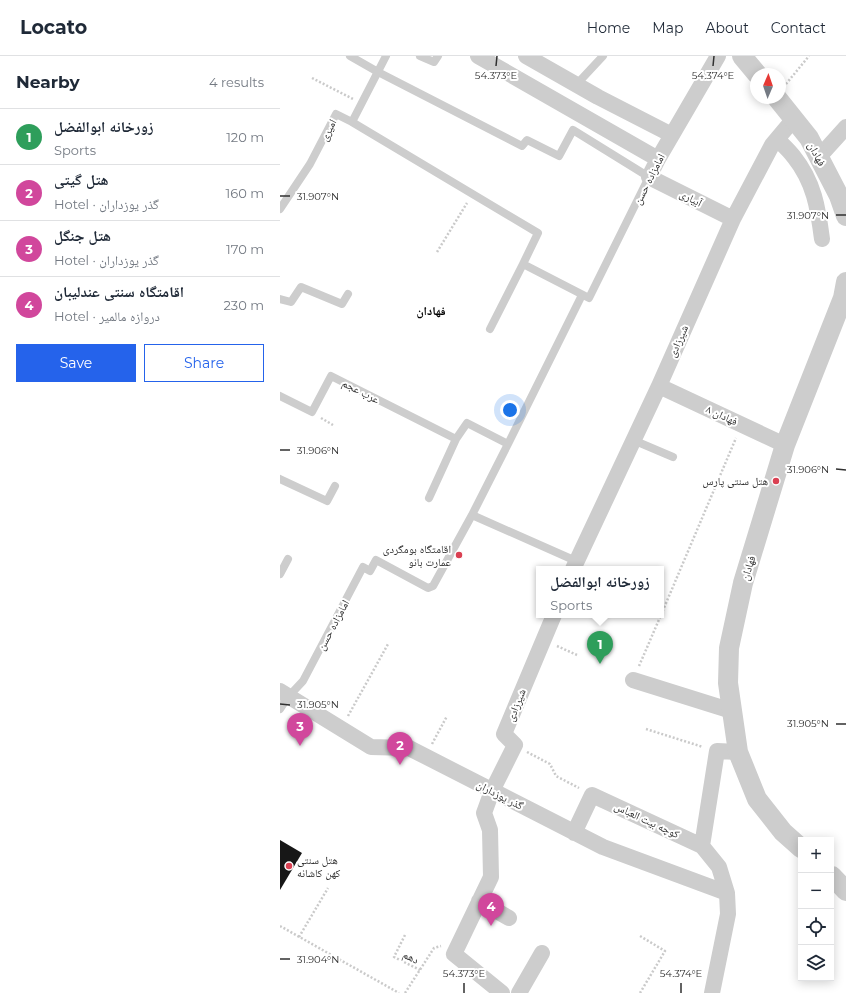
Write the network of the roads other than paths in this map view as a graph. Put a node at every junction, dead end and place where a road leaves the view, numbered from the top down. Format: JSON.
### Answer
{"nodes":[{"id":1,"x":350,"y":56,"type":"edge"},
{"id":2,"x":386,"y":56,"type":"edge"},
{"id":3,"x":420,"y":56,"type":"edge"},
{"id":4,"x":438,"y":56,"type":"edge"},
{"id":5,"x":478,"y":56,"type":"edge"},
{"id":6,"x":526,"y":56,"type":"edge"},
{"id":7,"x":603,"y":56,"type":"edge"},
{"id":8,"x":718,"y":56,"type":"edge"},
{"id":9,"x":742,"y":56,"type":"edge"},
{"id":10,"x":752,"y":68,"type":"edge"},
{"id":11,"x":378,"y":72,"type":"junction"},
{"id":12,"x":576,"y":85,"type":"junction"},
{"id":13,"x":786,"y":104,"type":"edge"},
{"id":14,"x":793,"y":120,"type":"junction"},
{"id":15,"x":352,"y":122,"type":"junction"},
{"id":16,"x":846,"y":127,"type":"edge"},
{"id":17,"x":672,"y":135,"type":"junction"},
{"id":18,"x":777,"y":139,"type":"junction"},
{"id":19,"x":819,"y":156,"type":"junction"},
{"id":20,"x":658,"y":159,"type":"junction"},
{"id":21,"x":649,"y":177,"type":"junction"},
{"id":22,"x":280,"y":209,"type":"edge"},
{"id":23,"x":846,"y":216,"type":"edge"},
{"id":24,"x":733,"y":219,"type":"junction"},
{"id":25,"x":822,"y":238,"type":"dead end"},
{"id":26,"x":523,"y":264,"type":"junction"},
{"id":27,"x":846,"y":282,"type":"edge"},
{"id":28,"x":348,"y":294,"type":"dead end"},
{"id":29,"x":582,"y":295,"type":"junction"},
{"id":30,"x":280,"y":299,"type":"edge"},
{"id":31,"x":490,"y":329,"type":"dead end"},
{"id":32,"x":658,"y":386,"type":"junction"},
{"id":33,"x":280,"y":396,"type":"edge"},
{"id":34,"x":456,"y":439,"type":"junction"},
{"id":35,"x":633,"y":440,"type":"junction"},
{"id":36,"x":508,"y":444,"type":"junction"},
{"id":37,"x":785,"y":444,"type":"junction"},
{"id":38,"x":673,"y":457,"type":"dead end"},
{"id":39,"x":280,"y":478,"type":"edge"},
{"id":40,"x":335,"y":486,"type":"dead end"},
{"id":41,"x":429,"y":498,"type":"dead end"},
{"id":42,"x":472,"y":515,"type":"junction"},
{"id":43,"x":288,"y":559,"type":"dead end"},
{"id":44,"x":574,"y":565,"type":"edge"},
{"id":45,"x":280,"y":574,"type":"edge"},
{"id":46,"x":553,"y":618,"type":"edge"},
{"id":47,"x":633,"y":680,"type":"road end"},
{"id":48,"x":283,"y":699,"type":"edge"},
{"id":49,"x":732,"y":710,"type":"junction"},
{"id":50,"x":738,"y":752,"type":"junction"},
{"id":51,"x":492,"y":791,"type":"junction"},
{"id":52,"x":574,"y":833,"type":"junction"},
{"id":53,"x":798,"y":845,"type":"edge"},
{"id":54,"x":702,"y":846,"type":"junction"},
{"id":55,"x":839,"y":878,"type":"edge"},
{"id":56,"x":846,"y":891,"type":"edge"},
{"id":57,"x":726,"y":894,"type":"junction"},
{"id":58,"x":479,"y":901,"type":"junction"},
{"id":59,"x":509,"y":918,"type":"dead end"},
{"id":60,"x":542,"y":953,"type":"dead end"},
{"id":61,"x":502,"y":993,"type":"edge"},
{"id":62,"x":519,"y":993,"type":"edge"},
{"id":63,"x":712,"y":993,"type":"edge"}],
"edges":[{"from":1,"to":11,"type":"lane"},
{"from":2,"to":11,"type":"lane","name":"امیری"},
{"from":3,"to":4,"type":"lane"},
{"from":5,"to":20,"type":"street"},
{"from":6,"to":12,"type":"street"},
{"from":7,"to":12,"type":"lane"},
{"from":8,"to":17,"type":"street","name":"امامزاده حسن"},
{"from":9,"to":10,"type":"street"},
{"from":11,"to":15,"type":"lane","name":"امیری"},
{"from":11,"to":21,"type":"lane"},
{"from":12,"to":17,"type":"street"},
{"from":13,"to":14,"type":"street","name":"فهادان"},
{"from":14,"to":18,"type":"street","name":"شیرزادی"},
{"from":14,"to":19,"type":"street","name":"فهادان"},
{"from":15,"to":22,"type":"lane","name":"امیری"},
{"from":15,"to":26,"type":"lane"},
{"from":16,"to":19,"type":"street"},
{"from":17,"to":20,"type":"street","name":"امامزاده حسن"},
{"from":18,"to":24,"type":"street","name":"شیرزادی"},
{"from":18,"to":25,"type":"street"},
{"from":19,"to":23,"type":"street","name":"فهادان"},
{"from":20,"to":21,"type":"street","name":"امامزاده حسن"},
{"from":21,"to":24,"type":"street","name":"آبیاری"},
{"from":21,"to":29,"type":"lane","name":"امامزاده حسن"},
{"from":24,"to":32,"type":"street","name":"شیرزادی"},
{"from":26,"to":29,"type":"lane"},
{"from":26,"to":31,"type":"lane"},
{"from":27,"to":37,"type":"street","name":"فهادان"},
{"from":28,"to":30,"type":"lane"},
{"from":29,"to":36,"type":"lane"},
{"from":32,"to":35,"type":"street","name":"شیرزادی"},
{"from":32,"to":37,"type":"street","name":"فهادان ۸"},
{"from":33,"to":34,"type":"lane","name":"عرب عجم"},
{"from":34,"to":36,"type":"lane"},
{"from":34,"to":41,"type":"lane"},
{"from":35,"to":38,"type":"lane"},
{"from":35,"to":44,"type":"street","name":"شیرزادی"},
{"from":36,"to":42,"type":"lane"},
{"from":37,"to":49,"type":"street","name":"فهادان"},
{"from":39,"to":40,"type":"lane"},
{"from":42,"to":44,"type":"lane"},
{"from":42,"to":48,"type":"lane","name":"امامزاده حسن"},
{"from":43,"to":45,"type":"lane"},
{"from":46,"to":51,"type":"street","name":"شیرزادی"},
{"from":47,"to":49,"type":"street"},
{"from":48,"to":51,"type":"street","name":"گذر يوزداران"},
{"from":49,"to":50,"type":"street","name":"فهادان"},
{"from":50,"to":53,"type":"street","name":"فهادان"},
{"from":50,"to":54,"type":"street"},
{"from":51,"to":52,"type":"street","name":"گذر يوزداران"},
{"from":51,"to":58,"type":"street"},
{"from":52,"to":54,"type":"street","name":"کوچه بيت العباس"},
{"from":52,"to":57,"type":"street","name":"گذر يوزداران"},
{"from":54,"to":57,"type":"street"},
{"from":55,"to":56,"type":"street"},
{"from":57,"to":63,"type":"street"},
{"from":58,"to":59,"type":"street"},
{"from":58,"to":61,"type":"street"},
{"from":60,"to":62,"type":"street"}]}
